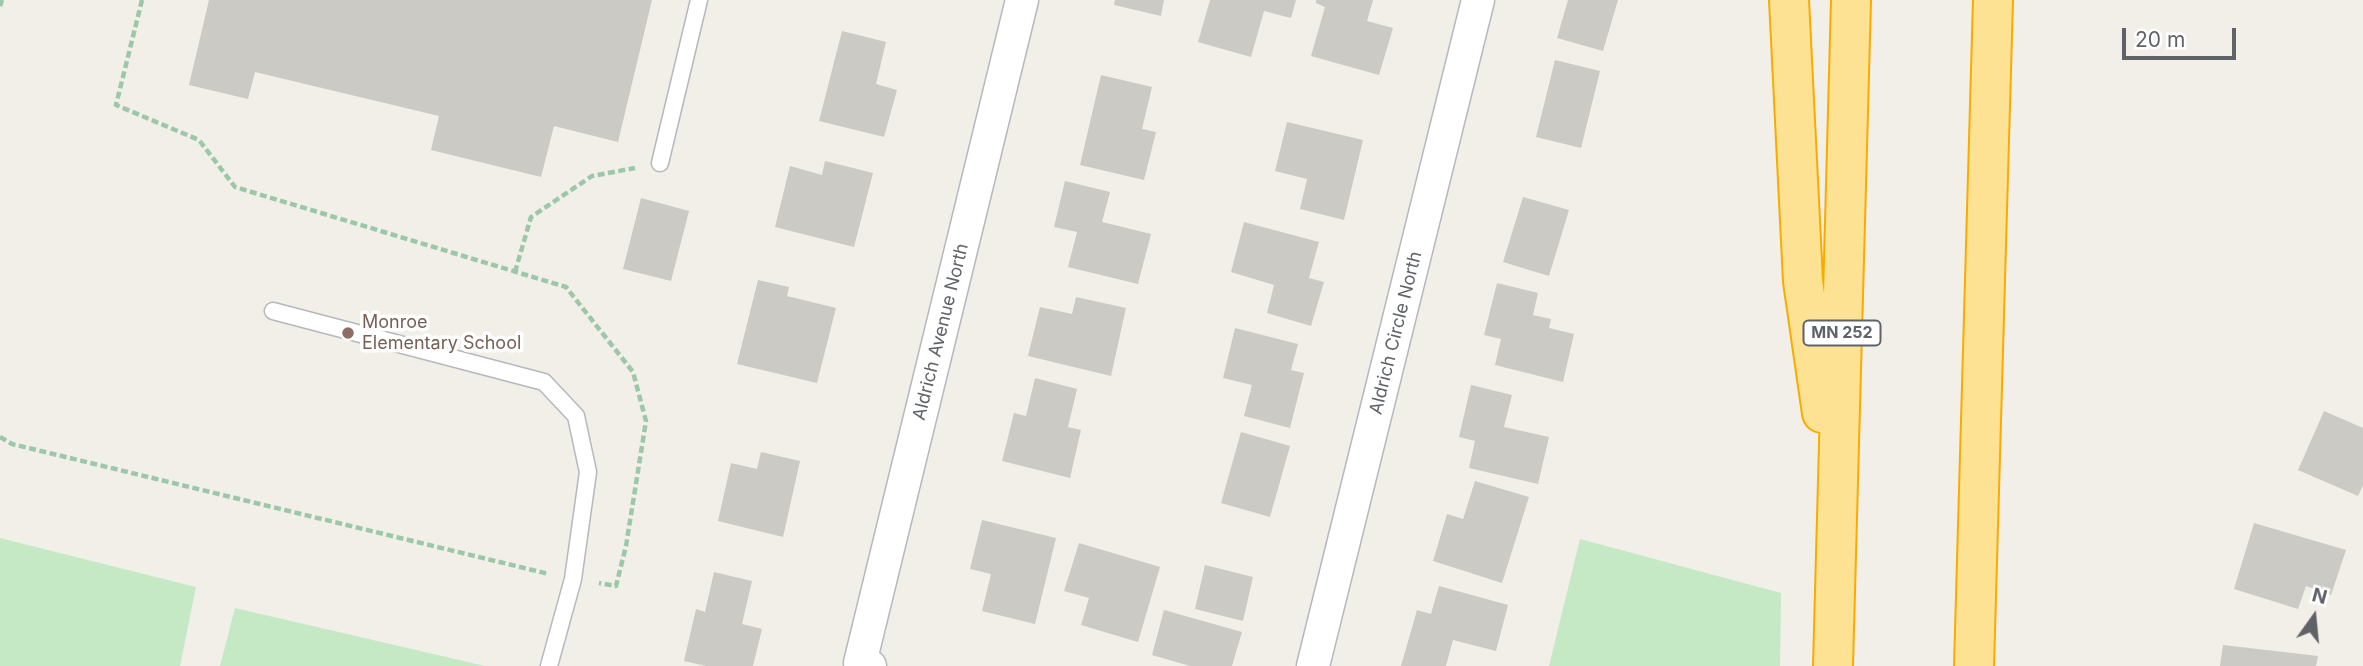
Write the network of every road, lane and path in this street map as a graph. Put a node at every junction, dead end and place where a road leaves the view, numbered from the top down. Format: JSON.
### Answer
{"nodes":[{"id":1,"x":2,"y":0,"type":"edge"},
{"id":2,"x":142,"y":0,"type":"edge"},
{"id":3,"x":699,"y":0,"type":"edge"},
{"id":4,"x":1022,"y":0,"type":"edge"},
{"id":5,"x":1478,"y":0,"type":"edge"},
{"id":6,"x":1789,"y":0,"type":"edge"},
{"id":7,"x":1851,"y":0,"type":"edge"},
{"id":8,"x":1993,"y":0,"type":"edge"},
{"id":9,"x":2021,"y":0,"type":"edge"},
{"id":10,"x":0,"y":6,"type":"edge"},
{"id":11,"x":1991,"y":89,"type":"junction"},
{"id":12,"x":660,"y":163,"type":"joint"},
{"id":13,"x":515,"y":272,"type":"junction"},
{"id":14,"x":273,"y":311,"type":"dead end"},
{"id":15,"x":0,"y":437,"type":"edge"},
{"id":16,"x":1838,"y":516,"type":"junction"},
{"id":17,"x":573,"y":579,"type":"junction"},
{"id":18,"x":865,"y":665,"type":"edge"},
{"id":19,"x":549,"y":666,"type":"edge"},
{"id":20,"x":1313,"y":666,"type":"edge"},
{"id":21,"x":1833,"y":666,"type":"edge"},
{"id":22,"x":1975,"y":666,"type":"edge"}],
"edges":[{"from":1,"to":10,"type":"path"},
{"from":2,"to":13,"type":"path"},
{"from":3,"to":12,"type":"lane"},
{"from":4,"to":18,"type":"street","name":"Aldrich Avenue North"},
{"from":5,"to":20,"type":"street","name":"Aldrich Circle North"},
{"from":6,"to":16,"type":"highway"},
{"from":7,"to":16,"type":"highway","number":"MN 252"},
{"from":8,"to":11,"type":"highway"},
{"from":9,"to":11,"type":"highway"},
{"from":11,"to":22,"type":"highway"},
{"from":12,"to":13,"type":"path"},
{"from":13,"to":17,"type":"path"},
{"from":14,"to":17,"type":"lane"},
{"from":15,"to":17,"type":"path"},
{"from":16,"to":21,"type":"highway","number":"MN 252"},
{"from":17,"to":19,"type":"lane"}]}
